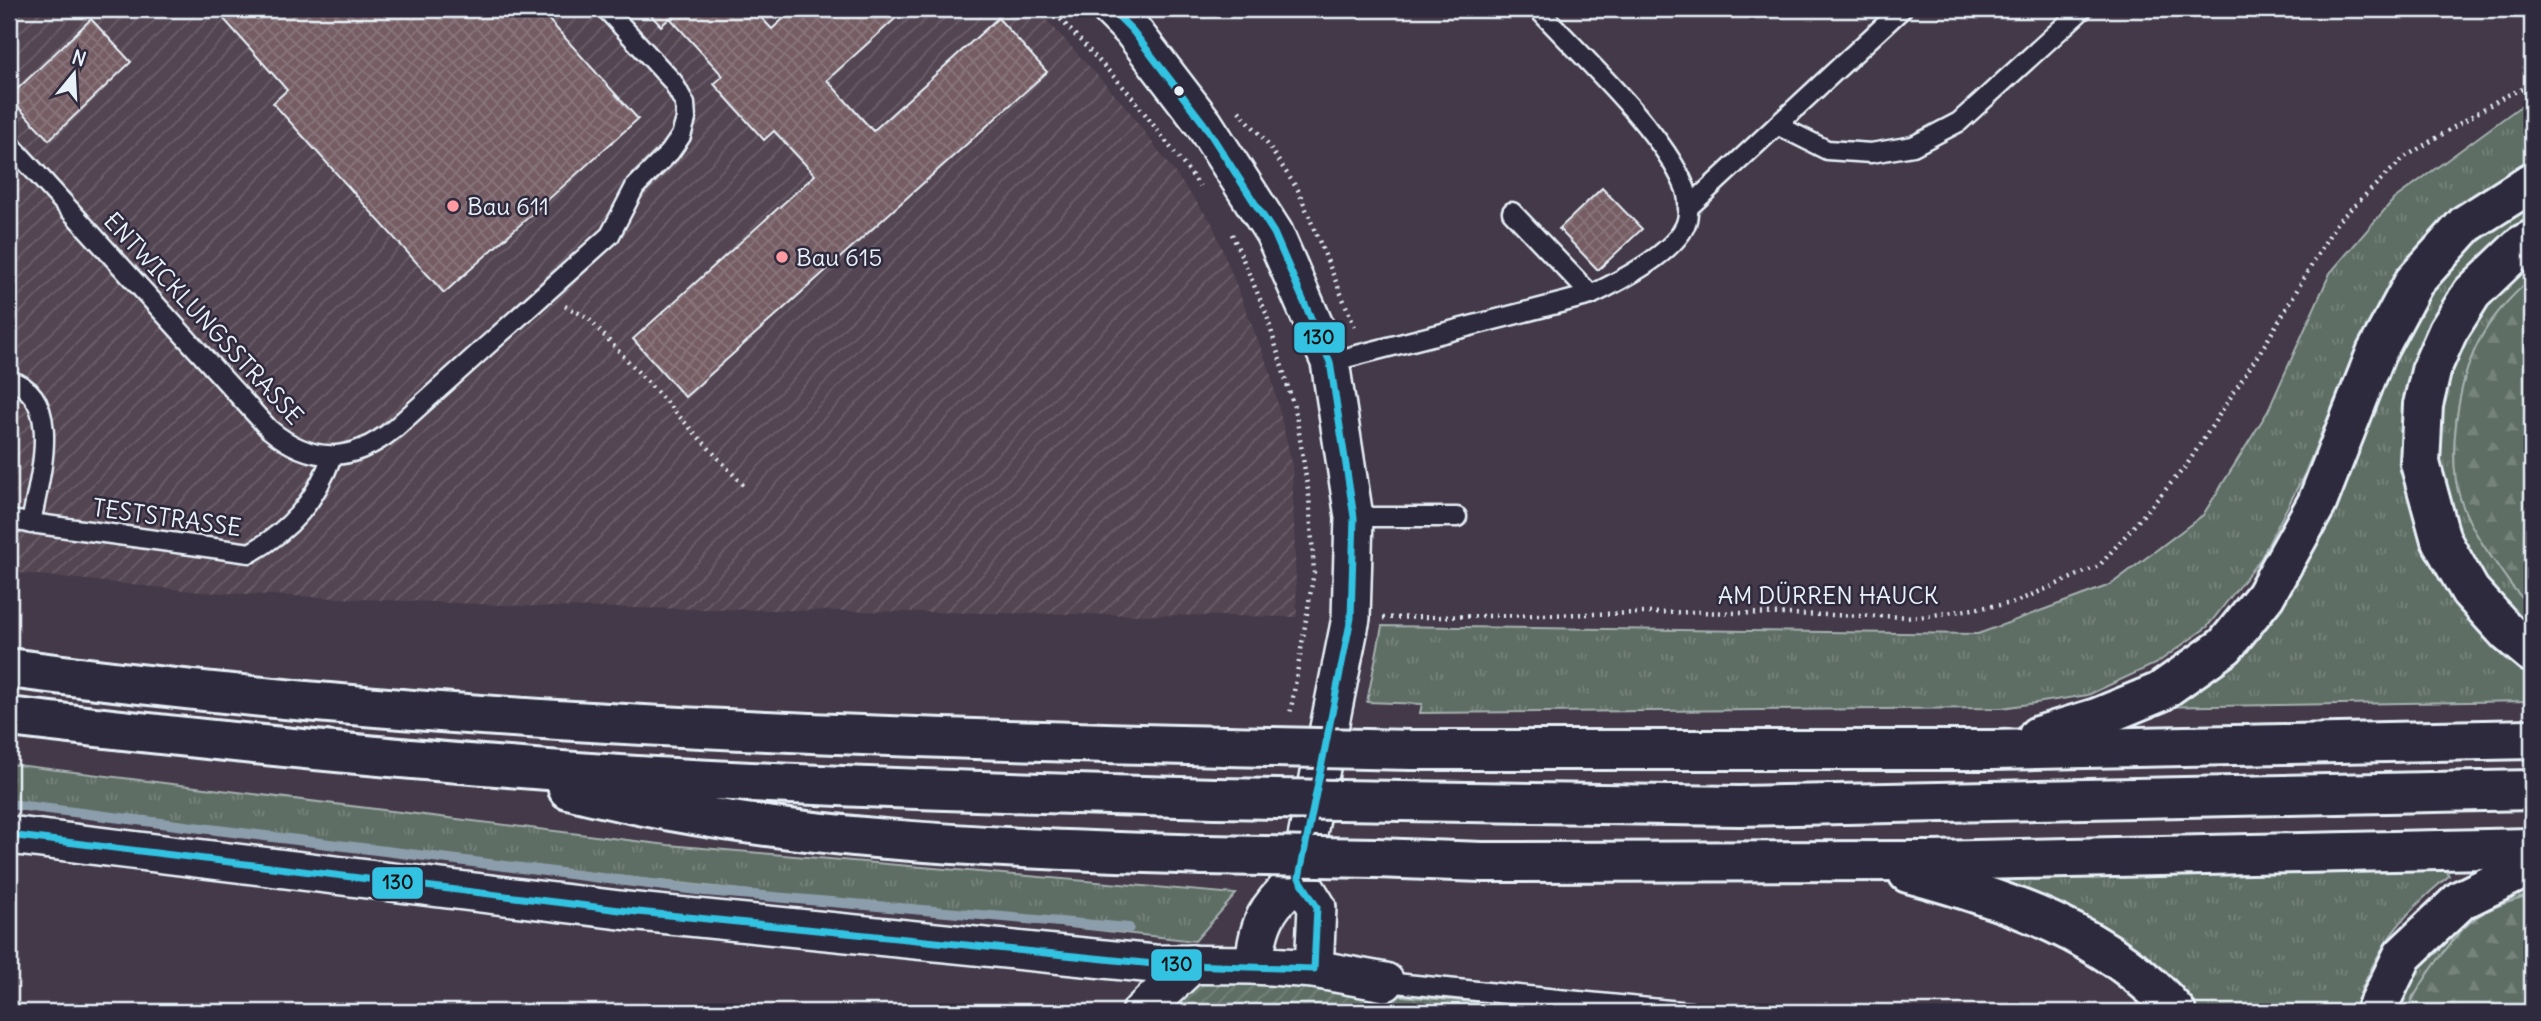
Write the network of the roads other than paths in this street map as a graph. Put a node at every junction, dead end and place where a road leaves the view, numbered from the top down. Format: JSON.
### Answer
{"nodes":[{"id":1,"x":606,"y":9,"type":"edge"},
{"id":2,"x":1111,"y":9,"type":"edge"},
{"id":3,"x":1538,"y":9,"type":"edge"},
{"id":4,"x":1902,"y":9,"type":"edge"},
{"id":5,"x":2077,"y":11,"type":"edge"},
{"id":6,"x":1777,"y":125,"type":"junction"},
{"id":7,"x":9,"y":143,"type":"edge"},
{"id":8,"x":2532,"y":182,"type":"edge"},
{"id":9,"x":1688,"y":208,"type":"junction"},
{"id":10,"x":1512,"y":212,"type":"dead end"},
{"id":11,"x":2532,"y":240,"type":"edge"},
{"id":12,"x":1591,"y":295,"type":"junction"},
{"id":13,"x":1330,"y":362,"type":"junction"},
{"id":14,"x":9,"y":380,"type":"edge"},
{"id":15,"x":332,"y":456,"type":"junction"},
{"id":16,"x":1354,"y":517,"type":"junction"},
{"id":17,"x":1457,"y":517,"type":"dead end"},
{"id":18,"x":9,"y":520,"type":"edge"},
{"id":19,"x":32,"y":524,"type":"junction"},
{"id":20,"x":2532,"y":653,"type":"edge"},
{"id":21,"x":9,"y":668,"type":"edge"},
{"id":22,"x":9,"y":717,"type":"edge"},
{"id":23,"x":2532,"y":739,"type":"edge"},
{"id":24,"x":1992,"y":750,"type":"junction"},
{"id":25,"x":461,"y":762,"type":"junction"},
{"id":26,"x":2532,"y":790,"type":"edge"},
{"id":27,"x":9,"y":835,"type":"edge"},
{"id":28,"x":2532,"y":848,"type":"edge"},
{"id":29,"x":1855,"y":859,"type":"junction"},
{"id":30,"x":2532,"y":865,"type":"edge"},
{"id":31,"x":1299,"y":878,"type":"junction"},
{"id":32,"x":1192,"y":964,"type":"junction"},
{"id":33,"x":1254,"y":965,"type":"junction"},
{"id":34,"x":1314,"y":970,"type":"junction"},
{"id":35,"x":1385,"y":982,"type":"joint"},
{"id":36,"x":1141,"y":1012,"type":"edge"},
{"id":37,"x":1690,"y":1012,"type":"edge"},
{"id":38,"x":2176,"y":1012,"type":"edge"},
{"id":39,"x":2375,"y":1012,"type":"edge"}],
"edges":[{"from":1,"to":15,"type":"lane","name":"ENTWICKLUNGSSTRASSE"},
{"from":2,"to":13,"type":"street"},
{"from":3,"to":9,"type":"lane"},
{"from":4,"to":6,"type":"lane"},
{"from":5,"to":6,"type":"lane"},
{"from":6,"to":9,"type":"lane"},
{"from":7,"to":15,"type":"lane","name":"ENTWICKLUNGSSTRASSE"},
{"from":8,"to":24,"type":"highway"},
{"from":9,"to":12,"type":"lane"},
{"from":10,"to":12,"type":"lane"},
{"from":11,"to":20,"type":"highway"},
{"from":12,"to":13,"type":"lane"},
{"from":13,"to":16,"type":"street"},
{"from":14,"to":19,"type":"lane"},
{"from":15,"to":19,"type":"lane","name":"TESTSTRASSE"},
{"from":16,"to":17,"type":"lane"},
{"from":16,"to":31,"type":"street"},
{"from":18,"to":19,"type":"lane","name":"TESTSTRASSE"},
{"from":21,"to":24,"type":"highway","bridge":true},
{"from":22,"to":25,"type":"highway"},
{"from":23,"to":24,"type":"highway"},
{"from":25,"to":26,"type":"highway","bridge":true},
{"from":25,"to":29,"type":"highway","bridge":true},
{"from":27,"to":32,"type":"street"},
{"from":28,"to":29,"type":"highway"},
{"from":29,"to":38,"type":"highway"},
{"from":30,"to":39,"type":"highway"},
{"from":31,"to":33,"type":"street"},
{"from":31,"to":34,"type":"street"},
{"from":32,"to":33,"type":"street"},
{"from":32,"to":36,"type":"street"},
{"from":33,"to":34,"type":"street"},
{"from":34,"to":35,"type":"street"},
{"from":35,"to":37,"type":"lane"}]}
